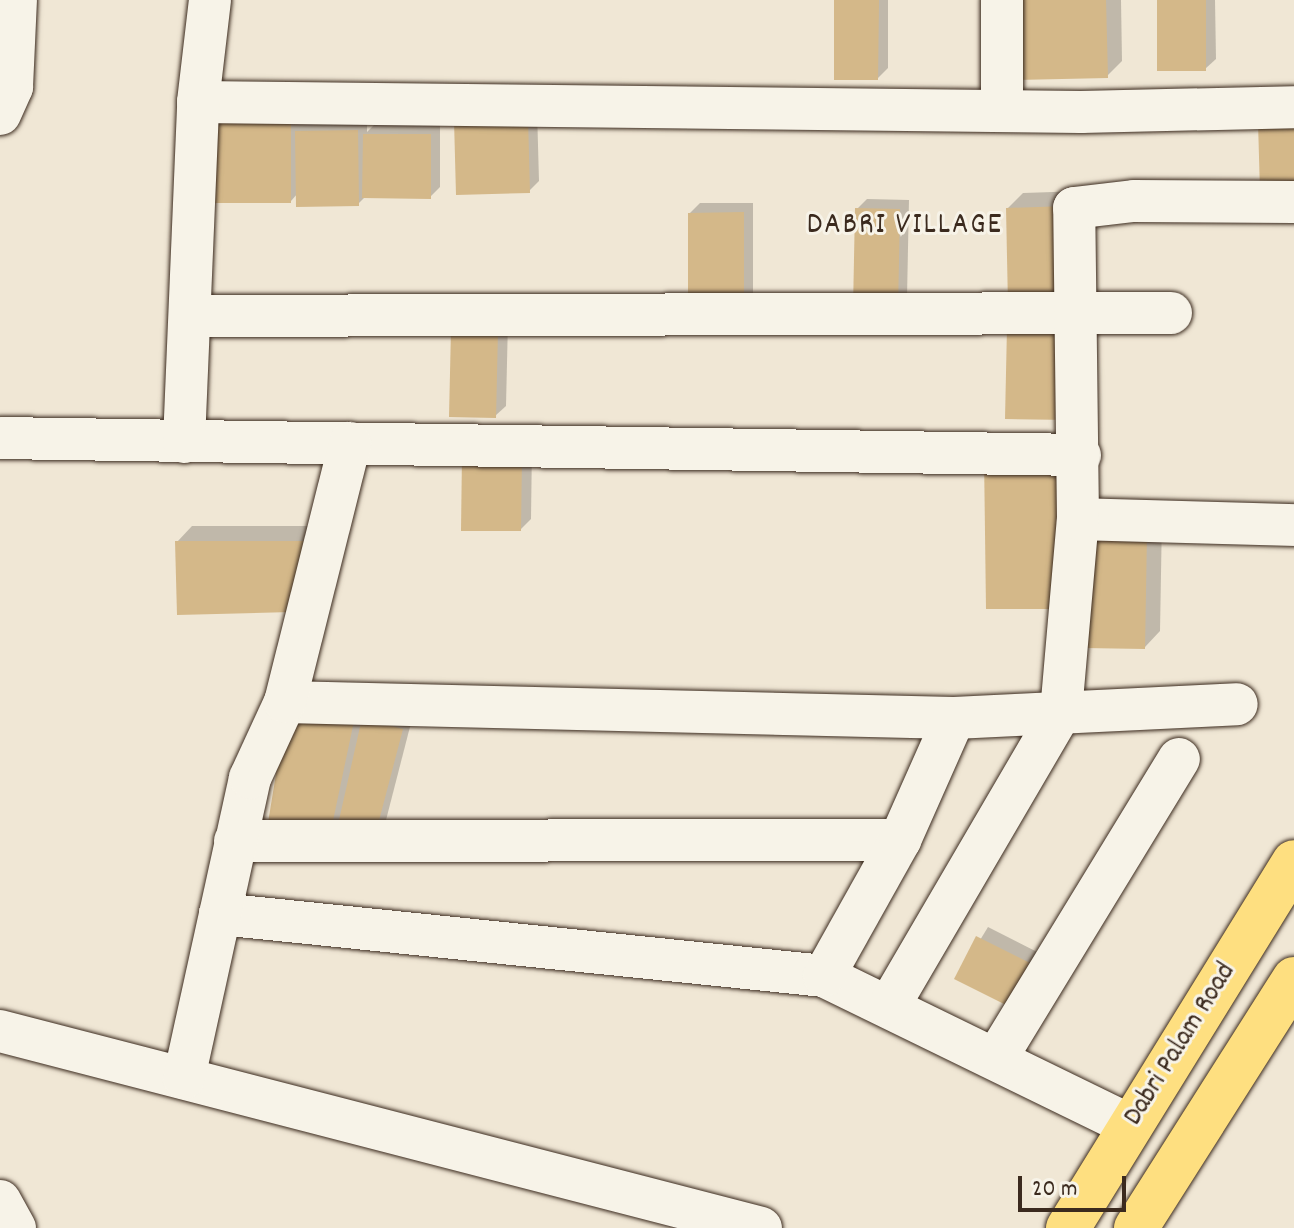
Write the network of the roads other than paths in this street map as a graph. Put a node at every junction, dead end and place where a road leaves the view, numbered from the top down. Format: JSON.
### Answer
{"nodes":[{"id":1,"x":16,"y":0,"type":"edge"},
{"id":2,"x":210,"y":0,"type":"edge"},
{"id":3,"x":1002,"y":0,"type":"edge"},
{"id":4,"x":198,"y":102,"type":"junction"},
{"id":5,"x":1294,"y":107,"type":"edge"},
{"id":6,"x":1002,"y":108,"type":"junction"},
{"id":7,"x":0,"y":114,"type":"edge"},
{"id":8,"x":1294,"y":202,"type":"edge"},
{"id":9,"x":1079,"y":313,"type":"junction"},
{"id":10,"x":1171,"y":313,"type":"dead end"},
{"id":11,"x":190,"y":316,"type":"junction"},
{"id":12,"x":0,"y":438,"type":"edge"},
{"id":13,"x":184,"y":442,"type":"junction"},
{"id":14,"x":350,"y":443,"type":"junction"},
{"id":15,"x":1080,"y":455,"type":"junction"},
{"id":16,"x":1078,"y":519,"type":"junction"},
{"id":17,"x":1294,"y":525,"type":"edge"},
{"id":18,"x":285,"y":702,"type":"junction"},
{"id":19,"x":1237,"y":704,"type":"dead end"},
{"id":20,"x":1061,"y":712,"type":"junction"},
{"id":21,"x":954,"y":718,"type":"junction"},
{"id":22,"x":1179,"y":759,"type":"dead end"},
{"id":23,"x":900,"y":840,"type":"junction"},
{"id":24,"x":235,"y":841,"type":"junction"},
{"id":25,"x":1294,"y":862,"type":"edge"},
{"id":26,"x":220,"y":914,"type":"junction"},
{"id":27,"x":824,"y":976,"type":"junction"},
{"id":28,"x":1294,"y":979,"type":"edge"},
{"id":29,"x":889,"y":1006,"type":"junction"},
{"id":30,"x":0,"y":1031,"type":"edge"},
{"id":31,"x":997,"y":1057,"type":"junction"},
{"id":32,"x":184,"y":1078,"type":"junction"},
{"id":33,"x":1130,"y":1125,"type":"junction"},
{"id":34,"x":0,"y":1201,"type":"edge"},
{"id":35,"x":15,"y":1228,"type":"edge"},
{"id":36,"x":761,"y":1228,"type":"edge"},
{"id":37,"x":1068,"y":1228,"type":"edge"},
{"id":38,"x":1136,"y":1228,"type":"edge"}],
"edges":[{"from":1,"to":7,"type":"street"},
{"from":2,"to":4,"type":"street"},
{"from":3,"to":6,"type":"street"},
{"from":4,"to":6,"type":"street"},
{"from":4,"to":11,"type":"street"},
{"from":5,"to":6,"type":"street"},
{"from":8,"to":9,"type":"street"},
{"from":9,"to":10,"type":"street"},
{"from":9,"to":11,"type":"street"},
{"from":9,"to":15,"type":"street"},
{"from":11,"to":13,"type":"street"},
{"from":12,"to":13,"type":"street"},
{"from":13,"to":14,"type":"street"},
{"from":14,"to":15,"type":"street"},
{"from":14,"to":18,"type":"street"},
{"from":15,"to":16,"type":"street"},
{"from":16,"to":17,"type":"street"},
{"from":16,"to":20,"type":"street"},
{"from":18,"to":21,"type":"street"},
{"from":18,"to":24,"type":"street"},
{"from":19,"to":20,"type":"street"},
{"from":20,"to":21,"type":"street"},
{"from":20,"to":29,"type":"street"},
{"from":21,"to":23,"type":"street"},
{"from":22,"to":31,"type":"street"},
{"from":23,"to":24,"type":"street"},
{"from":23,"to":27,"type":"street"},
{"from":24,"to":26,"type":"street"},
{"from":25,"to":33,"type":"main road","name":"Dabri Palam Road"},
{"from":26,"to":27,"type":"street"},
{"from":26,"to":32,"type":"street"},
{"from":27,"to":29,"type":"street"},
{"from":28,"to":38,"type":"main road"},
{"from":29,"to":31,"type":"street"},
{"from":30,"to":32,"type":"street"},
{"from":31,"to":33,"type":"street"},
{"from":32,"to":36,"type":"street"},
{"from":33,"to":37,"type":"main road","name":"Dabri Palam Road"},
{"from":34,"to":35,"type":"street"}]}
